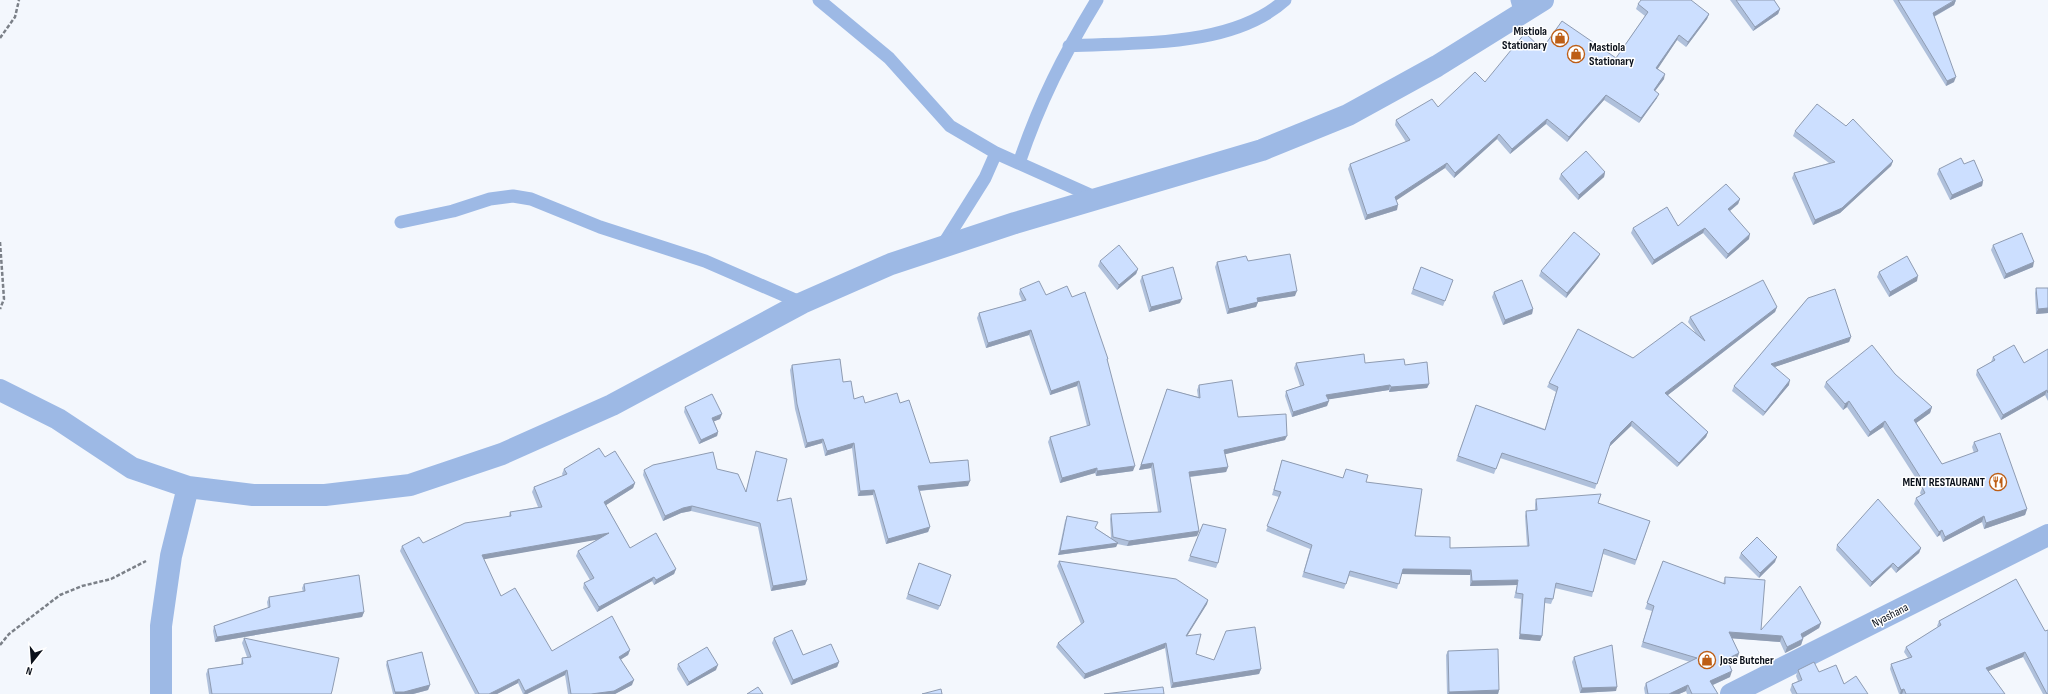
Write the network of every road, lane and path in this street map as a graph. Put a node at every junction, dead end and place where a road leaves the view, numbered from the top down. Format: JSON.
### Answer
{"nodes":[{"id":1,"x":19,"y":0,"type":"edge"},
{"id":2,"x":819,"y":0,"type":"edge"},
{"id":3,"x":1097,"y":0,"type":"edge"},
{"id":4,"x":1285,"y":0,"type":"edge"},
{"id":5,"x":1543,"y":0,"type":"edge"},
{"id":6,"x":1519,"y":7,"type":"edge"},
{"id":7,"x":0,"y":38,"type":"edge"},
{"id":8,"x":1069,"y":46,"type":"junction"},
{"id":9,"x":996,"y":153,"type":"junction"},
{"id":10,"x":1019,"y":163,"type":"junction"},
{"id":11,"x":1099,"y":199,"type":"junction"},
{"id":12,"x":401,"y":222,"type":"dead end"},
{"id":13,"x":0,"y":242,"type":"edge"},
{"id":14,"x":941,"y":248,"type":"junction"},
{"id":15,"x":802,"y":303,"type":"junction"},
{"id":16,"x":0,"y":309,"type":"edge"},
{"id":17,"x":0,"y":390,"type":"edge"},
{"id":18,"x":188,"y":487,"type":"junction"},
{"id":19,"x":2048,"y":536,"type":"edge"},
{"id":20,"x":175,"y":540,"type":"junction"},
{"id":21,"x":0,"y":645,"type":"edge"},
{"id":22,"x":160,"y":694,"type":"edge"},
{"id":23,"x":1731,"y":694,"type":"edge"}],
"edges":[{"from":1,"to":7,"type":"path"},
{"from":2,"to":9,"type":"lane"},
{"from":3,"to":8,"type":"lane"},
{"from":4,"to":8,"type":"lane"},
{"from":5,"to":6,"type":"street"},
{"from":6,"to":11,"type":"street"},
{"from":8,"to":10,"type":"lane"},
{"from":9,"to":10,"type":"lane"},
{"from":9,"to":14,"type":"lane"},
{"from":10,"to":11,"type":"lane"},
{"from":11,"to":14,"type":"street"},
{"from":12,"to":15,"type":"lane"},
{"from":13,"to":16,"type":"path"},
{"from":14,"to":15,"type":"street"},
{"from":15,"to":18,"type":"street"},
{"from":17,"to":18,"type":"street"},
{"from":18,"to":20,"type":"street"},
{"from":19,"to":23,"type":"street","name":"Nyashana"},
{"from":20,"to":21,"type":"path"},
{"from":20,"to":22,"type":"street"}]}
